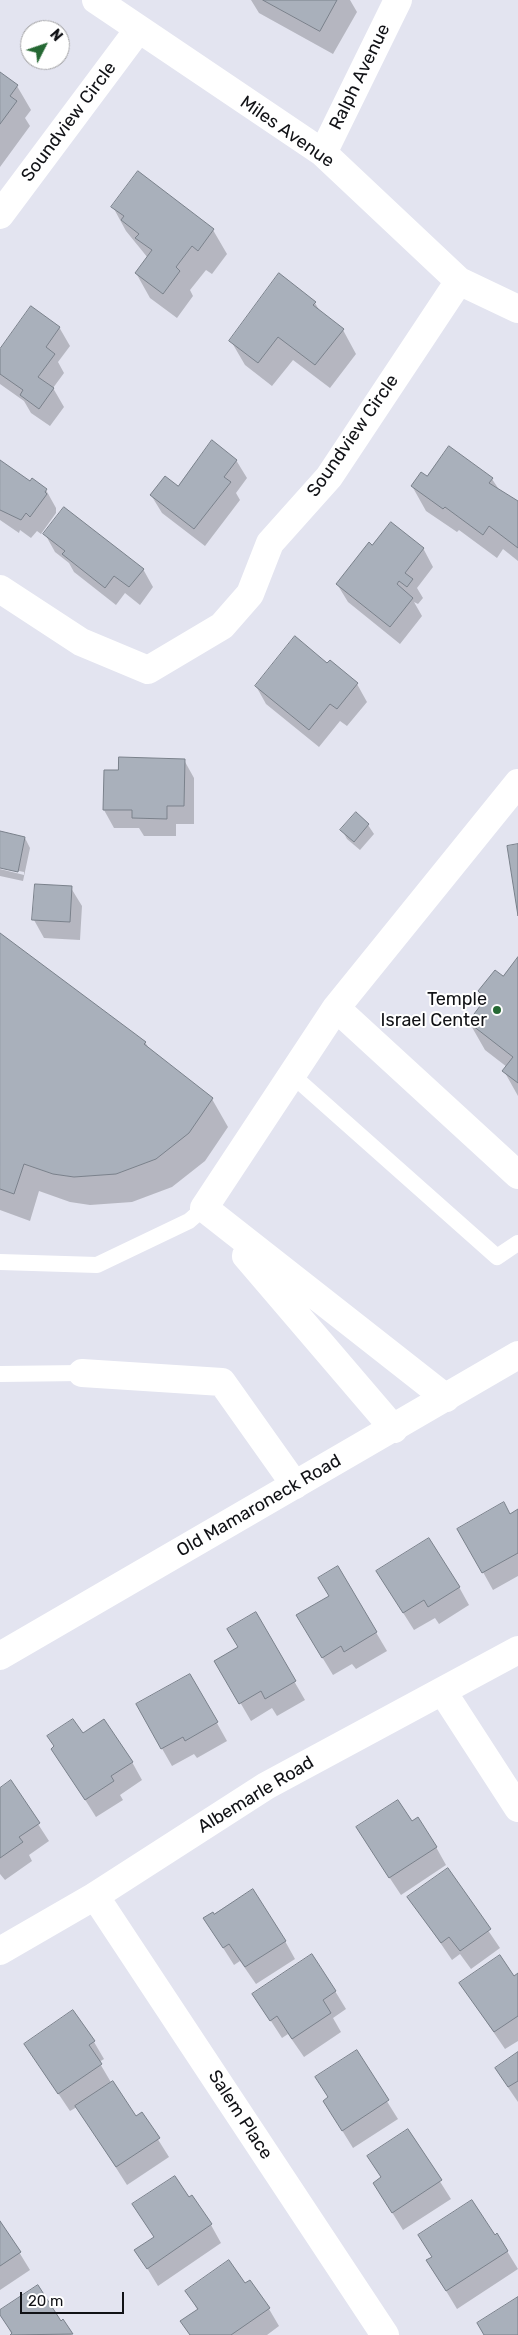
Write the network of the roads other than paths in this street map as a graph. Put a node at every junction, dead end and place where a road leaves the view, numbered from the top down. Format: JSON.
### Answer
{"nodes":[{"id":1,"x":96,"y":0,"type":"edge"},
{"id":2,"x":398,"y":0,"type":"edge"},
{"id":3,"x":138,"y":30,"type":"junction"},
{"id":4,"x":322,"y":153,"type":"junction"},
{"id":5,"x":0,"y":215,"type":"edge"},
{"id":6,"x":459,"y":281,"type":"junction"},
{"id":7,"x":518,"y":309,"type":"edge"},
{"id":8,"x":0,"y":589,"type":"edge"},
{"id":9,"x":518,"y":783,"type":"edge"},
{"id":10,"x":336,"y":1008,"type":"junction"},
{"id":11,"x":292,"y":1075,"type":"junction"},
{"id":12,"x":518,"y":1175,"type":"edge"},
{"id":13,"x":204,"y":1208,"type":"junction"},
{"id":14,"x":518,"y":1243,"type":"edge"},
{"id":15,"x":0,"y":1262,"type":"edge"},
{"id":16,"x":518,"y":1355,"type":"edge"},
{"id":17,"x":82,"y":1373,"type":"joint"},
{"id":18,"x":0,"y":1374,"type":"edge"},
{"id":19,"x":446,"y":1398,"type":"junction"},
{"id":20,"x":394,"y":1429,"type":"junction"},
{"id":21,"x":295,"y":1485,"type":"junction"},
{"id":22,"x":518,"y":1650,"type":"edge"},
{"id":23,"x":0,"y":1656,"type":"edge"},
{"id":24,"x":443,"y":1692,"type":"junction"},
{"id":25,"x":518,"y":1808,"type":"edge"},
{"id":26,"x":95,"y":1896,"type":"junction"},
{"id":27,"x":0,"y":1951,"type":"edge"},
{"id":28,"x":385,"y":2335,"type":"edge"}],
"edges":[{"from":1,"to":3,"type":"street","name":"Miles Avenue"},
{"from":2,"to":4,"type":"street","name":"Ralph Avenue"},
{"from":3,"to":4,"type":"street","name":"Miles Avenue"},
{"from":3,"to":5,"type":"street","name":"Soundview Circle"},
{"from":4,"to":6,"type":"street","name":"Miles Avenue"},
{"from":6,"to":7,"type":"street","name":"Miles Avenue"},
{"from":6,"to":8,"type":"street","name":"Soundview Circle"},
{"from":9,"to":10,"type":"street"},
{"from":10,"to":11,"type":"street"},
{"from":10,"to":12,"type":"street"},
{"from":11,"to":13,"type":"street"},
{"from":11,"to":14,"type":"lane"},
{"from":13,"to":15,"type":"lane"},
{"from":13,"to":19,"type":"street"},
{"from":13,"to":20,"type":"street"},
{"from":16,"to":19,"type":"street","name":"Old Mamaroneck Road"},
{"from":17,"to":18,"type":"lane"},
{"from":17,"to":21,"type":"street"},
{"from":19,"to":20,"type":"street","name":"Old Mamaroneck Road"},
{"from":20,"to":21,"type":"street","name":"Old Mamaroneck Road"},
{"from":21,"to":23,"type":"street","name":"Old Mamaroneck Road"},
{"from":22,"to":24,"type":"street","name":"Albemarle Road"},
{"from":24,"to":25,"type":"street"},
{"from":24,"to":26,"type":"street","name":"Albemarle Road"},
{"from":26,"to":27,"type":"street","name":"Albemarle Road"},
{"from":26,"to":28,"type":"street","name":"Salem Place"}]}
